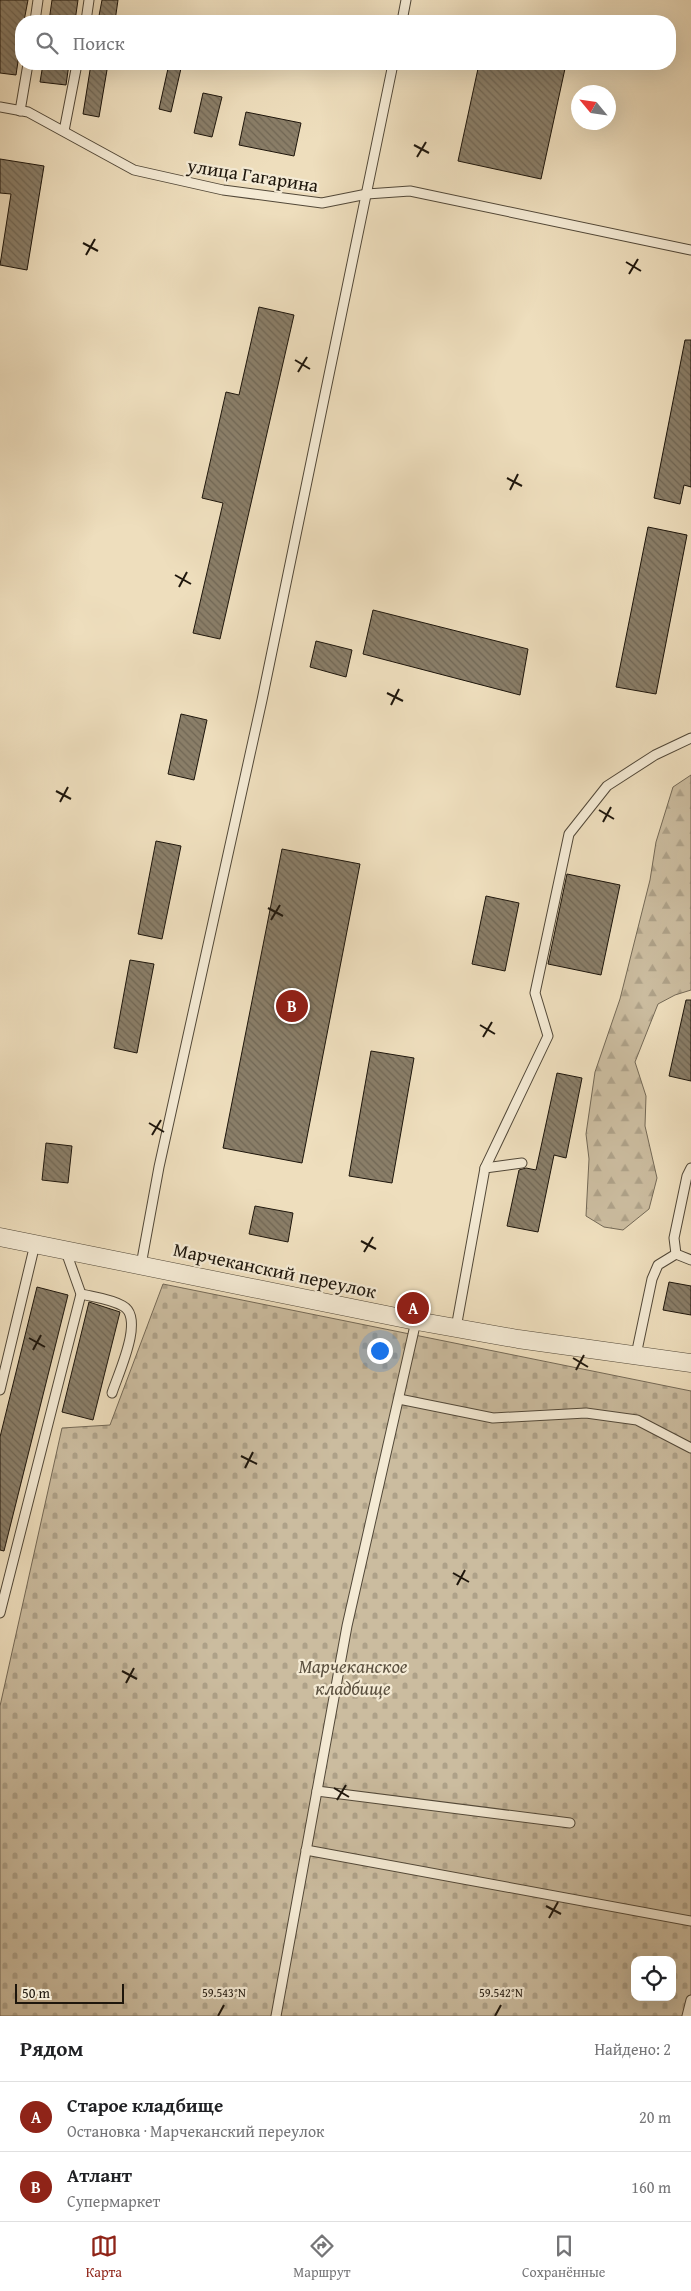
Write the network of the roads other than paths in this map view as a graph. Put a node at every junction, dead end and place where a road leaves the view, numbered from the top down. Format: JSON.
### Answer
{"nodes":[{"id":1,"x":38,"y":0,"type":"edge"},
{"id":2,"x":89,"y":0,"type":"edge"},
{"id":3,"x":406,"y":0,"type":"edge"},
{"id":4,"x":36,"y":15,"type":"edge"},
{"id":5,"x":87,"y":15,"type":"edge"},
{"id":6,"x":403,"y":15,"type":"edge"},
{"id":7,"x":27,"y":70,"type":"edge"},
{"id":8,"x":76,"y":70,"type":"edge"},
{"id":9,"x":393,"y":70,"type":"edge"},
{"id":10,"x":0,"y":107,"type":"edge"},
{"id":11,"x":20,"y":111,"type":"junction"},
{"id":12,"x":64,"y":131,"type":"junction"},
{"id":13,"x":367,"y":194,"type":"junction"},
{"id":14,"x":691,"y":250,"type":"edge"},
{"id":15,"x":691,"y":738,"type":"edge"},
{"id":16,"x":522,"y":1163,"type":"dead end"},
{"id":17,"x":484,"y":1168,"type":"junction"},
{"id":18,"x":691,"y":1168,"type":"edge"},
{"id":19,"x":0,"y":1237,"type":"edge"},
{"id":20,"x":35,"y":1244,"type":"junction"},
{"id":21,"x":65,"y":1250,"type":"junction"},
{"id":22,"x":676,"y":1254,"type":"junction"},
{"id":23,"x":691,"y":1260,"type":"edge"},
{"id":24,"x":141,"y":1265,"type":"junction"},
{"id":25,"x":81,"y":1294,"type":"junction"},
{"id":26,"x":416,"y":1321,"type":"junction"},
{"id":27,"x":456,"y":1328,"type":"junction"},
{"id":28,"x":636,"y":1355,"type":"junction"},
{"id":29,"x":691,"y":1363,"type":"edge"},
{"id":30,"x":0,"y":1390,"type":"edge"},
{"id":31,"x":112,"y":1393,"type":"dead end"},
{"id":32,"x":399,"y":1399,"type":"junction"},
{"id":33,"x":691,"y":1448,"type":"edge"},
{"id":34,"x":0,"y":1612,"type":"edge"},
{"id":35,"x":317,"y":1791,"type":"junction"},
{"id":36,"x":570,"y":1823,"type":"dead end"},
{"id":37,"x":306,"y":1850,"type":"junction"},
{"id":38,"x":691,"y":1921,"type":"edge"},
{"id":39,"x":691,"y":2000,"type":"edge"},
{"id":40,"x":276,"y":2016,"type":"edge"},
{"id":41,"x":687,"y":2016,"type":"edge"}],
"edges":[{"from":1,"to":4,"type":"lane"},
{"from":2,"to":5,"type":"lane"},
{"from":3,"to":6,"type":"lane"},
{"from":7,"to":11,"type":"lane"},
{"from":8,"to":12,"type":"lane"},
{"from":9,"to":13,"type":"lane"},
{"from":10,"to":11,"type":"lane","name":"улица Гагарина"},
{"from":11,"to":12,"type":"lane","name":"улица Гагарина"},
{"from":12,"to":13,"type":"lane","name":"улица Гагарина"},
{"from":13,"to":14,"type":"lane","name":"улица Гагарина"},
{"from":13,"to":24,"type":"lane"},
{"from":15,"to":17,"type":"lane"},
{"from":16,"to":17,"type":"lane"},
{"from":17,"to":27,"type":"lane"},
{"from":18,"to":22,"type":"lane"},
{"from":19,"to":20,"type":"street","name":"Марчеканский переулок"},
{"from":20,"to":21,"type":"street","name":"Марчеканский переулок"},
{"from":20,"to":30,"type":"lane"},
{"from":21,"to":24,"type":"street","name":"Марчеканский переулок"},
{"from":21,"to":25,"type":"lane"},
{"from":22,"to":23,"type":"lane"},
{"from":22,"to":28,"type":"lane"},
{"from":24,"to":26,"type":"street","name":"Марчеканский переулок"},
{"from":25,"to":31,"type":"lane"},
{"from":25,"to":34,"type":"lane"},
{"from":26,"to":27,"type":"street","name":"Марчеканский переулок"},
{"from":26,"to":32,"type":"lane"},
{"from":27,"to":28,"type":"street","name":"Марчеканский переулок"},
{"from":28,"to":29,"type":"street","name":"Марчеканский переулок"},
{"from":32,"to":33,"type":"lane"},
{"from":32,"to":35,"type":"lane"},
{"from":35,"to":36,"type":"lane"},
{"from":35,"to":37,"type":"lane"},
{"from":37,"to":38,"type":"lane"},
{"from":37,"to":40,"type":"lane"},
{"from":39,"to":41,"type":"lane"}]}
